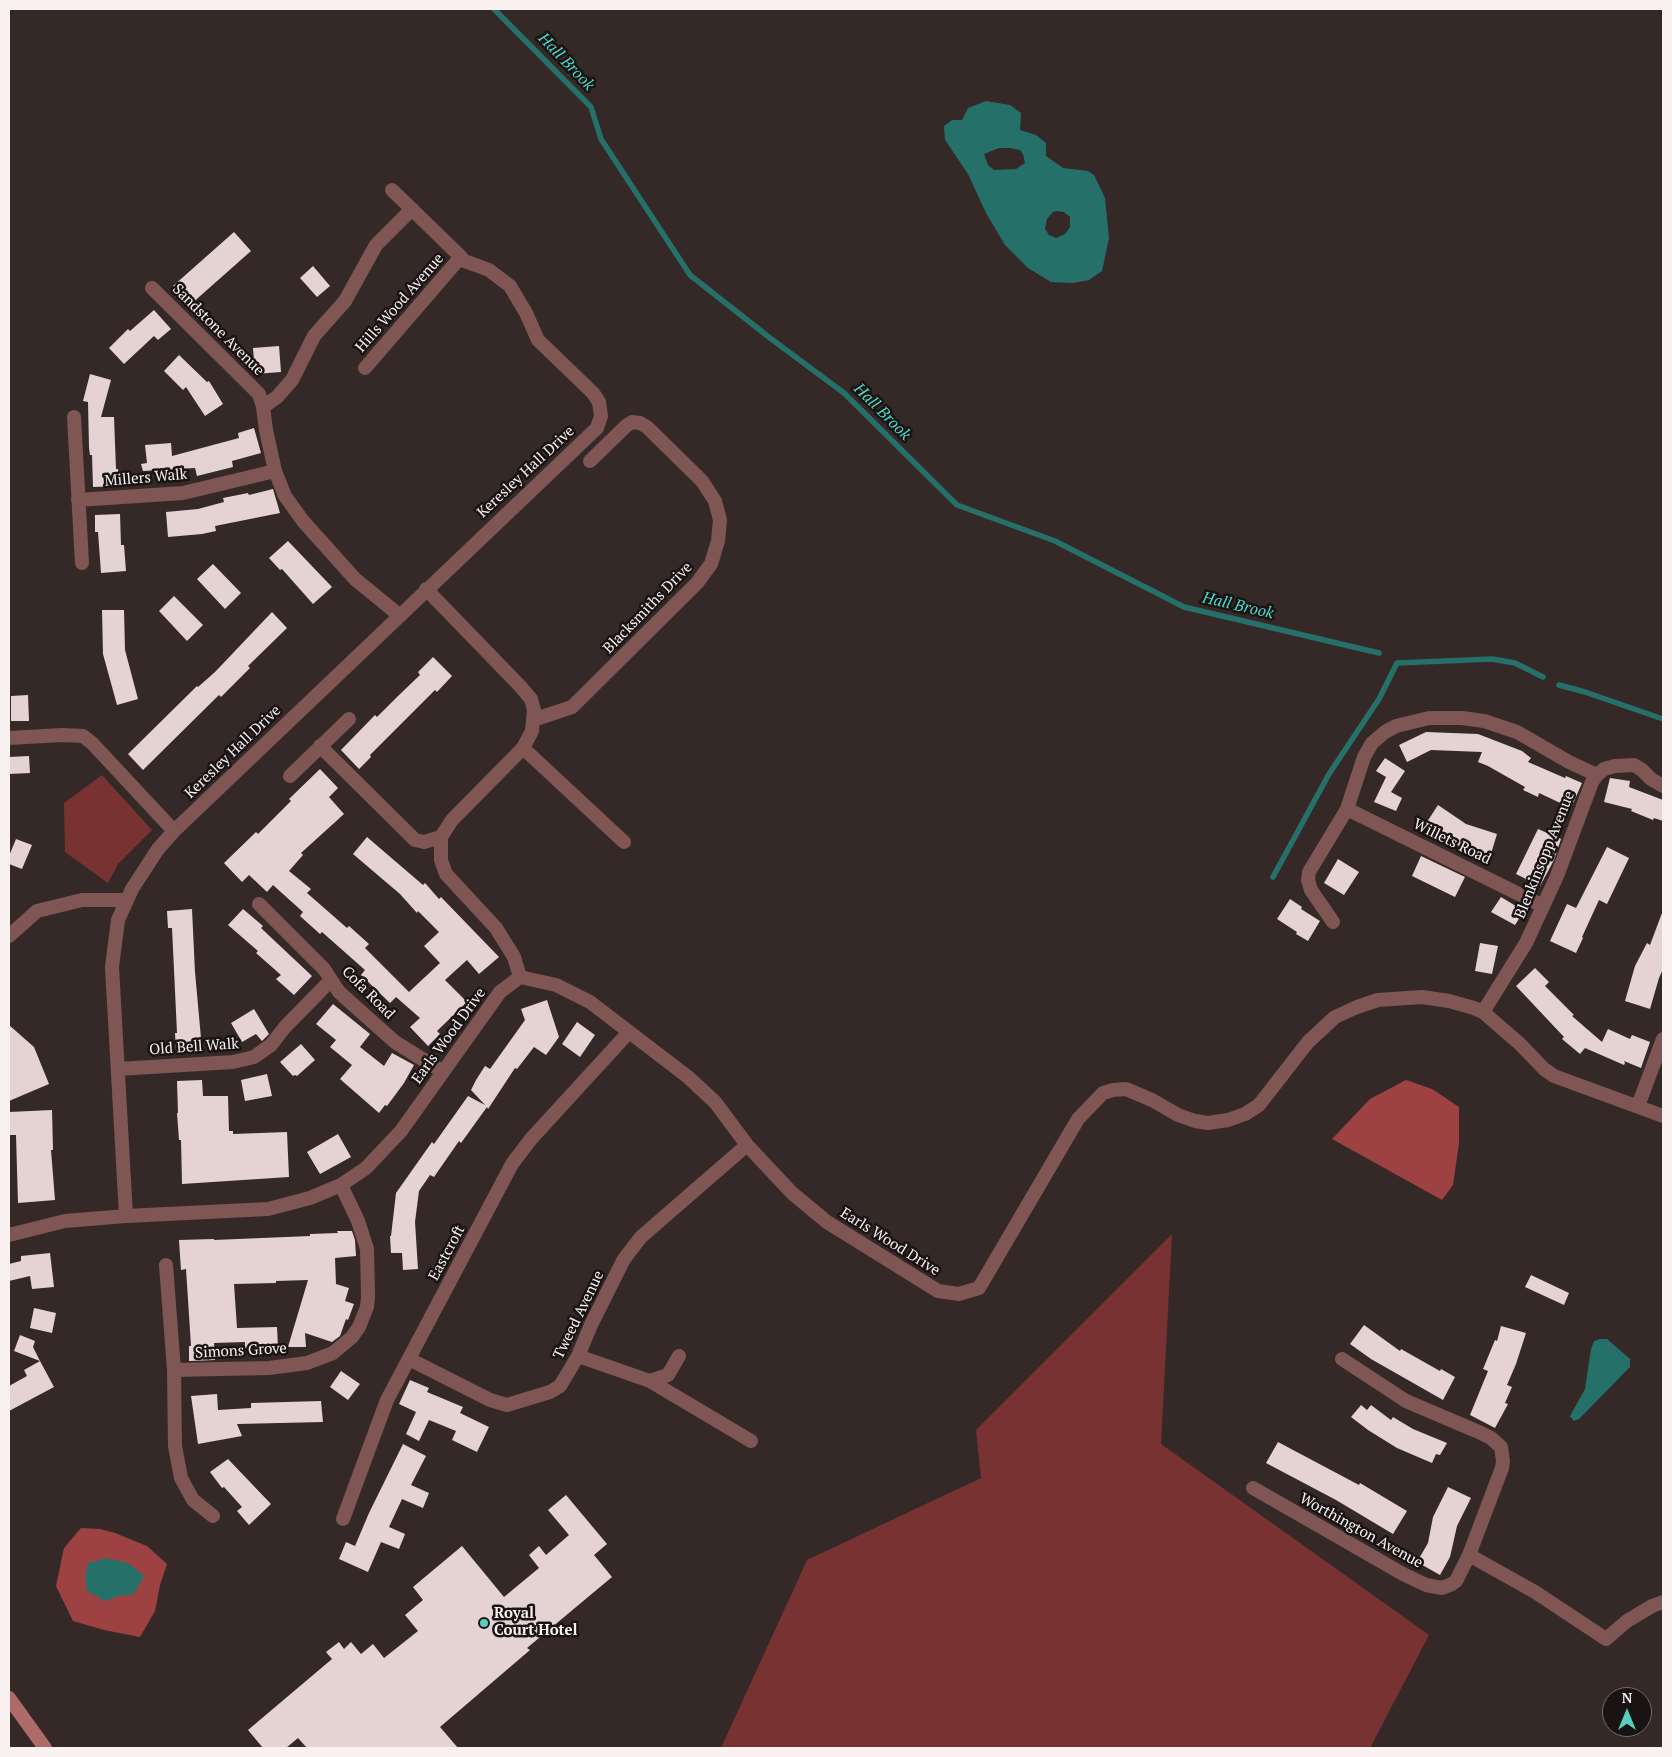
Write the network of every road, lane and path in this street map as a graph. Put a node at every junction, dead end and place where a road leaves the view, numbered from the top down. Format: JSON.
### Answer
{"nodes":[{"id":1,"x":392,"y":190,"type":"dead end"},
{"id":2,"x":412,"y":209,"type":"junction"},
{"id":3,"x":459,"y":259,"type":"junction"},
{"id":4,"x":152,"y":288,"type":"dead end"},
{"id":5,"x":365,"y":368,"type":"dead end"},
{"id":6,"x":263,"y":407,"type":"junction"},
{"id":7,"x":600,"y":416,"type":"joint"},
{"id":8,"x":74,"y":417,"type":"dead end"},
{"id":9,"x":590,"y":461,"type":"dead end"},
{"id":10,"x":275,"y":471,"type":"junction"},
{"id":11,"x":78,"y":500,"type":"junction"},
{"id":12,"x":82,"y":563,"type":"dead end"},
{"id":13,"x":426,"y":589,"type":"junction"},
{"id":14,"x":399,"y":615,"type":"junction"},
{"id":15,"x":349,"y":719,"type":"dead end"},
{"id":16,"x":533,"y":720,"type":"junction"},
{"id":17,"x":9,"y":738,"type":"edge"},
{"id":18,"x":320,"y":746,"type":"junction"},
{"id":19,"x":523,"y":748,"type":"junction"},
{"id":20,"x":1597,"y":775,"type":"junction"},
{"id":21,"x":290,"y":776,"type":"dead end"},
{"id":22,"x":1663,"y":786,"type":"edge"},
{"id":23,"x":1347,"y":808,"type":"junction"},
{"id":24,"x":174,"y":831,"type":"junction"},
{"id":25,"x":441,"y":838,"type":"junction"},
{"id":26,"x":624,"y":842,"type":"dead end"},
{"id":27,"x":127,"y":900,"type":"junction"},
{"id":28,"x":259,"y":904,"type":"dead end"},
{"id":29,"x":1543,"y":906,"type":"junction"},
{"id":30,"x":1334,"y":922,"type":"dead end"},
{"id":31,"x":9,"y":936,"type":"edge"},
{"id":32,"x":520,"y":976,"type":"junction"},
{"id":33,"x":330,"y":980,"type":"junction"},
{"id":34,"x":1483,"y":1012,"type":"junction"},
{"id":35,"x":629,"y":1032,"type":"junction"},
{"id":36,"x":1663,"y":1039,"type":"edge"},
{"id":37,"x":118,"y":1069,"type":"junction"},
{"id":38,"x":443,"y":1072,"type":"junction"},
{"id":39,"x":1638,"y":1106,"type":"junction"},
{"id":40,"x":1663,"y":1116,"type":"edge"},
{"id":41,"x":747,"y":1146,"type":"junction"},
{"id":42,"x":341,"y":1185,"type":"junction"},
{"id":43,"x":126,"y":1216,"type":"junction"},
{"id":44,"x":9,"y":1234,"type":"edge"},
{"id":45,"x":166,"y":1265,"type":"dead end"},
{"id":46,"x":578,"y":1356,"type":"junction"},
{"id":47,"x":679,"y":1356,"type":"dead end"},
{"id":48,"x":409,"y":1359,"type":"junction"},
{"id":49,"x":1342,"y":1359,"type":"dead end"},
{"id":50,"x":174,"y":1370,"type":"junction"},
{"id":51,"x":650,"y":1381,"type":"junction"},
{"id":52,"x":751,"y":1441,"type":"dead end"},
{"id":53,"x":1254,"y":1488,"type":"dead end"},
{"id":54,"x":213,"y":1516,"type":"dead end"},
{"id":55,"x":343,"y":1519,"type":"dead end"},
{"id":56,"x":1469,"y":1555,"type":"junction"},
{"id":57,"x":1663,"y":1602,"type":"edge"},
{"id":58,"x":9,"y":1698,"type":"edge"},
{"id":59,"x":45,"y":1748,"type":"edge"}],
"edges":[{"from":1,"to":2,"type":"street","name":"Hills Wood Avenue"},
{"from":2,"to":3,"type":"street","name":"Hills Wood Avenue"},
{"from":2,"to":6,"type":"street"},
{"from":3,"to":5,"type":"street","name":"Hills Wood Avenue"},
{"from":3,"to":7,"type":"street","name":"Hills Wood Avenue"},
{"from":4,"to":6,"type":"street","name":"Sandstone Avenue"},
{"from":6,"to":10,"type":"street","name":"Sandstone Avenue"},
{"from":7,"to":13,"type":"street","name":"Keresley Hall Drive"},
{"from":8,"to":11,"type":"street"},
{"from":9,"to":16,"type":"street","name":"Blacksmiths Drive"},
{"from":10,"to":11,"type":"street","name":"Millers Walk"},
{"from":10,"to":14,"type":"street","name":"Sandstone Avenue"},
{"from":11,"to":12,"type":"street"},
{"from":13,"to":14,"type":"street","name":"Keresley Hall Drive"},
{"from":13,"to":16,"type":"street"},
{"from":14,"to":24,"type":"street","name":"Keresley Hall Drive"},
{"from":15,"to":18,"type":"street"},
{"from":16,"to":19,"type":"street"},
{"from":17,"to":24,"type":"street"},
{"from":18,"to":21,"type":"street"},
{"from":18,"to":25,"type":"street"},
{"from":19,"to":25,"type":"street"},
{"from":19,"to":26,"type":"street"},
{"from":20,"to":22,"type":"street"},
{"from":20,"to":23,"type":"street"},
{"from":20,"to":29,"type":"street","name":"Blenkinsopp Avenue"},
{"from":23,"to":29,"type":"street","name":"Willets Road"},
{"from":23,"to":30,"type":"street"},
{"from":24,"to":27,"type":"street","name":"Keresley Hall Drive"},
{"from":25,"to":32,"type":"street"},
{"from":27,"to":31,"type":"street"},
{"from":27,"to":37,"type":"street","name":"Keresley Hall Drive"},
{"from":28,"to":33,"type":"street","name":"Cofa Road"},
{"from":29,"to":34,"type":"street","name":"Blenkinsopp Avenue"},
{"from":32,"to":35,"type":"street","name":"Earls Wood Drive"},
{"from":32,"to":38,"type":"street","name":"Earls Wood Drive"},
{"from":33,"to":37,"type":"street","name":"Old Bell Walk"},
{"from":33,"to":38,"type":"street","name":"Cofa Road"},
{"from":34,"to":39,"type":"street","name":"Earls Wood Drive"},
{"from":34,"to":41,"type":"street","name":"Earls Wood Drive"},
{"from":35,"to":41,"type":"street","name":"Earls Wood Drive"},
{"from":35,"to":48,"type":"street","name":"Eastcroft"},
{"from":36,"to":39,"type":"street"},
{"from":37,"to":43,"type":"street","name":"Keresley Hall Drive"},
{"from":38,"to":42,"type":"street","name":"Earls Wood Drive"},
{"from":39,"to":40,"type":"street","name":"Earls Wood Drive"},
{"from":41,"to":46,"type":"street","name":"Tweed Avenue"},
{"from":42,"to":43,"type":"street","name":"Earls Wood Drive"},
{"from":42,"to":50,"type":"street","name":"Simons Grove"},
{"from":43,"to":44,"type":"street","name":"Earls Wood Drive"},
{"from":45,"to":50,"type":"street"},
{"from":46,"to":48,"type":"street","name":"Tweed Avenue"},
{"from":46,"to":51,"type":"street"},
{"from":47,"to":51,"type":"street"},
{"from":48,"to":55,"type":"street","name":"Eastcroft"},
{"from":49,"to":56,"type":"street","name":"Worthington Avenue"},
{"from":50,"to":54,"type":"street"},
{"from":51,"to":52,"type":"street"},
{"from":53,"to":56,"type":"street","name":"Worthington Avenue"},
{"from":56,"to":57,"type":"street"},
{"from":58,"to":59,"type":"main road"}]}
